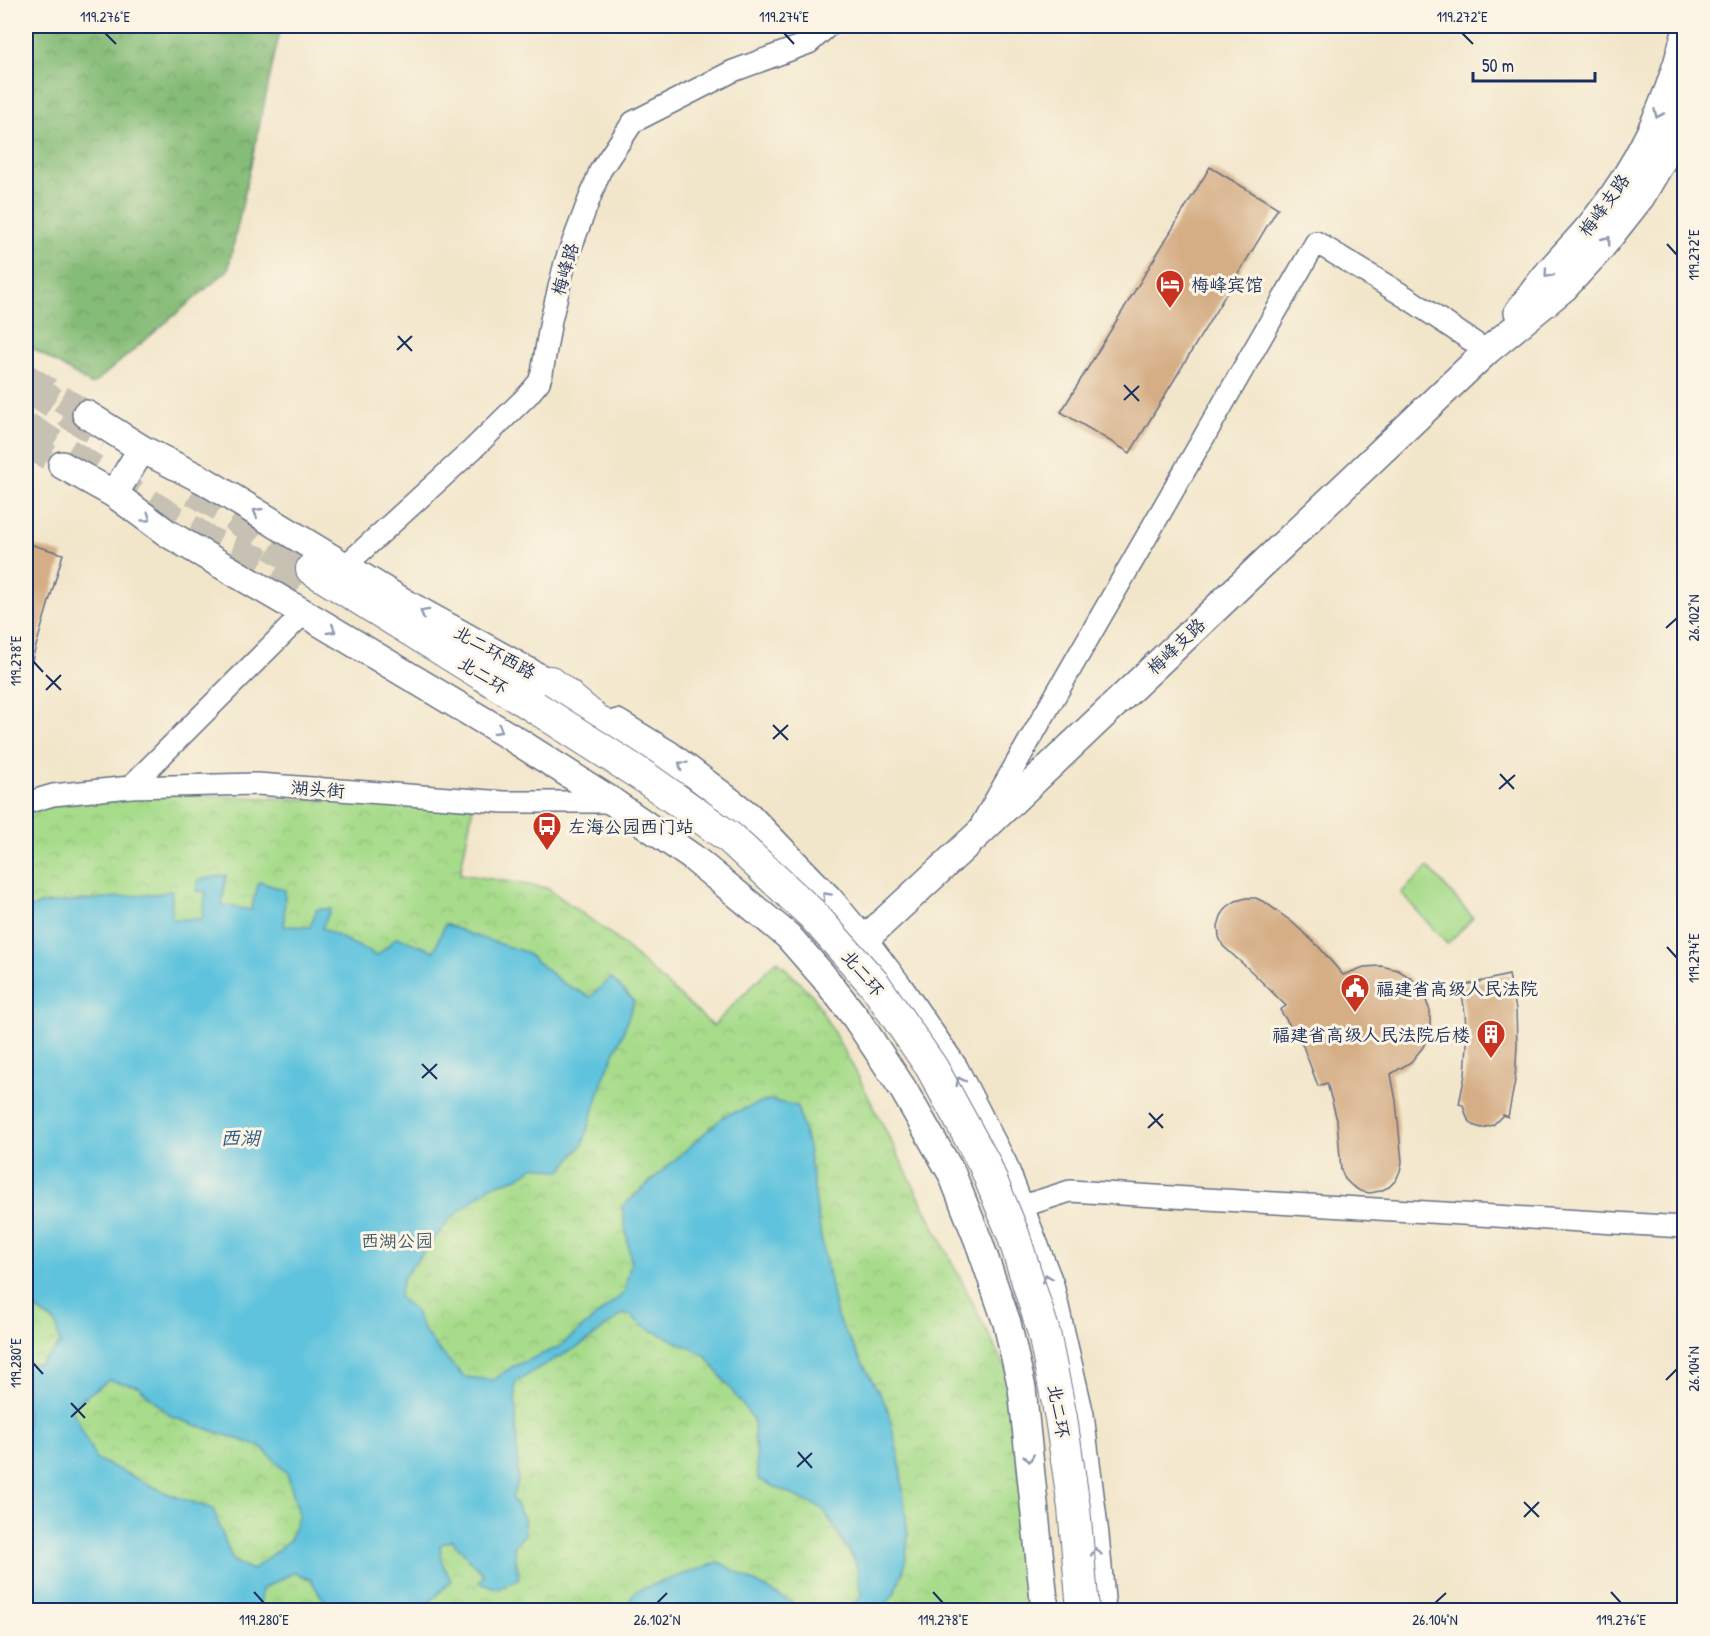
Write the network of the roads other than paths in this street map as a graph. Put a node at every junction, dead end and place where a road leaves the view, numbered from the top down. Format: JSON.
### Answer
{"nodes":[{"id":1,"x":828,"y":26,"type":"edge"},
{"id":2,"x":1684,"y":39,"type":"edge"},
{"id":3,"x":1684,"y":113,"type":"edge"},
{"id":4,"x":1487,"y":351,"type":"junction"},
{"id":5,"x":86,"y":414,"type":"tunnel mouth"},
{"id":6,"x":142,"y":449,"type":"junction"},
{"id":7,"x":62,"y":465,"type":"tunnel mouth"},
{"id":8,"x":114,"y":494,"type":"junction"},
{"id":9,"x":345,"y":566,"type":"junction"},
{"id":10,"x":306,"y":590,"type":"junction"},
{"id":11,"x":537,"y":704,"type":"junction"},
{"id":12,"x":130,"y":788,"type":"junction"},
{"id":13,"x":613,"y":802,"type":"junction"},
{"id":14,"x":26,"y":803,"type":"edge"},
{"id":15,"x":730,"y":837,"type":"junction"},
{"id":16,"x":972,"y":840,"type":"junction"},
{"id":17,"x":864,"y":941,"type":"junction"},
{"id":18,"x":823,"y":976,"type":"junction"},
{"id":19,"x":1020,"y":1207,"type":"junction"},
{"id":20,"x":1684,"y":1227,"type":"edge"},
{"id":21,"x":1045,"y":1611,"type":"edge"},
{"id":22,"x":1064,"y":1611,"type":"edge"},
{"id":23,"x":1083,"y":1611,"type":"edge"},
{"id":24,"x":1102,"y":1611,"type":"edge"}],
"edges":[{"from":1,"to":9,"type":"street","name":"梅峰路"},
{"from":2,"to":4,"type":"main road","name":"梅峰支路","one_way":true},
{"from":4,"to":3,"type":"main road","name":"梅峰支路","one_way":true},
{"from":4,"to":16,"type":"main road","name":"梅峰支路"},
{"from":4,"to":16,"type":"street"},
{"from":5,"to":6,"type":"main road","name":"北二环西路"},
{"from":6,"to":8,"type":"main road"},
{"from":9,"to":6,"type":"main road","name":"北二环西路","one_way":true},
{"from":7,"to":8,"type":"main road"},
{"from":8,"to":10,"type":"main road","one_way":true},
{"from":11,"to":9,"type":"main road","name":"北二环西路","one_way":true},
{"from":10,"to":11,"type":"highway","name":"北二环"},
{"from":10,"to":12,"type":"street"},
{"from":10,"to":13,"type":"main road","one_way":true},
{"from":11,"to":15,"type":"highway","name":"北二环","bridge":true},
{"from":11,"to":15,"type":"highway","bridge":true},
{"from":17,"to":11,"type":"main road","name":"北二环西路","one_way":true},
{"from":11,"to":22,"type":"highway","name":"北二环"},
{"from":12,"to":13,"type":"street","name":"湖头街"},
{"from":12,"to":14,"type":"street","name":"湖头街"},
{"from":13,"to":18,"type":"main road"},
{"from":15,"to":23,"type":"highway","name":"北二环","bridge":true},
{"from":16,"to":17,"type":"main road","name":"梅峰支路"},
{"from":17,"to":18,"type":"main road"},
{"from":19,"to":17,"type":"main road","name":"北二环西路","one_way":true},
{"from":18,"to":21,"type":"main road","one_way":true},
{"from":19,"to":20,"type":"street"},
{"from":24,"to":19,"type":"main road","name":"北二环西路","one_way":true}]}
